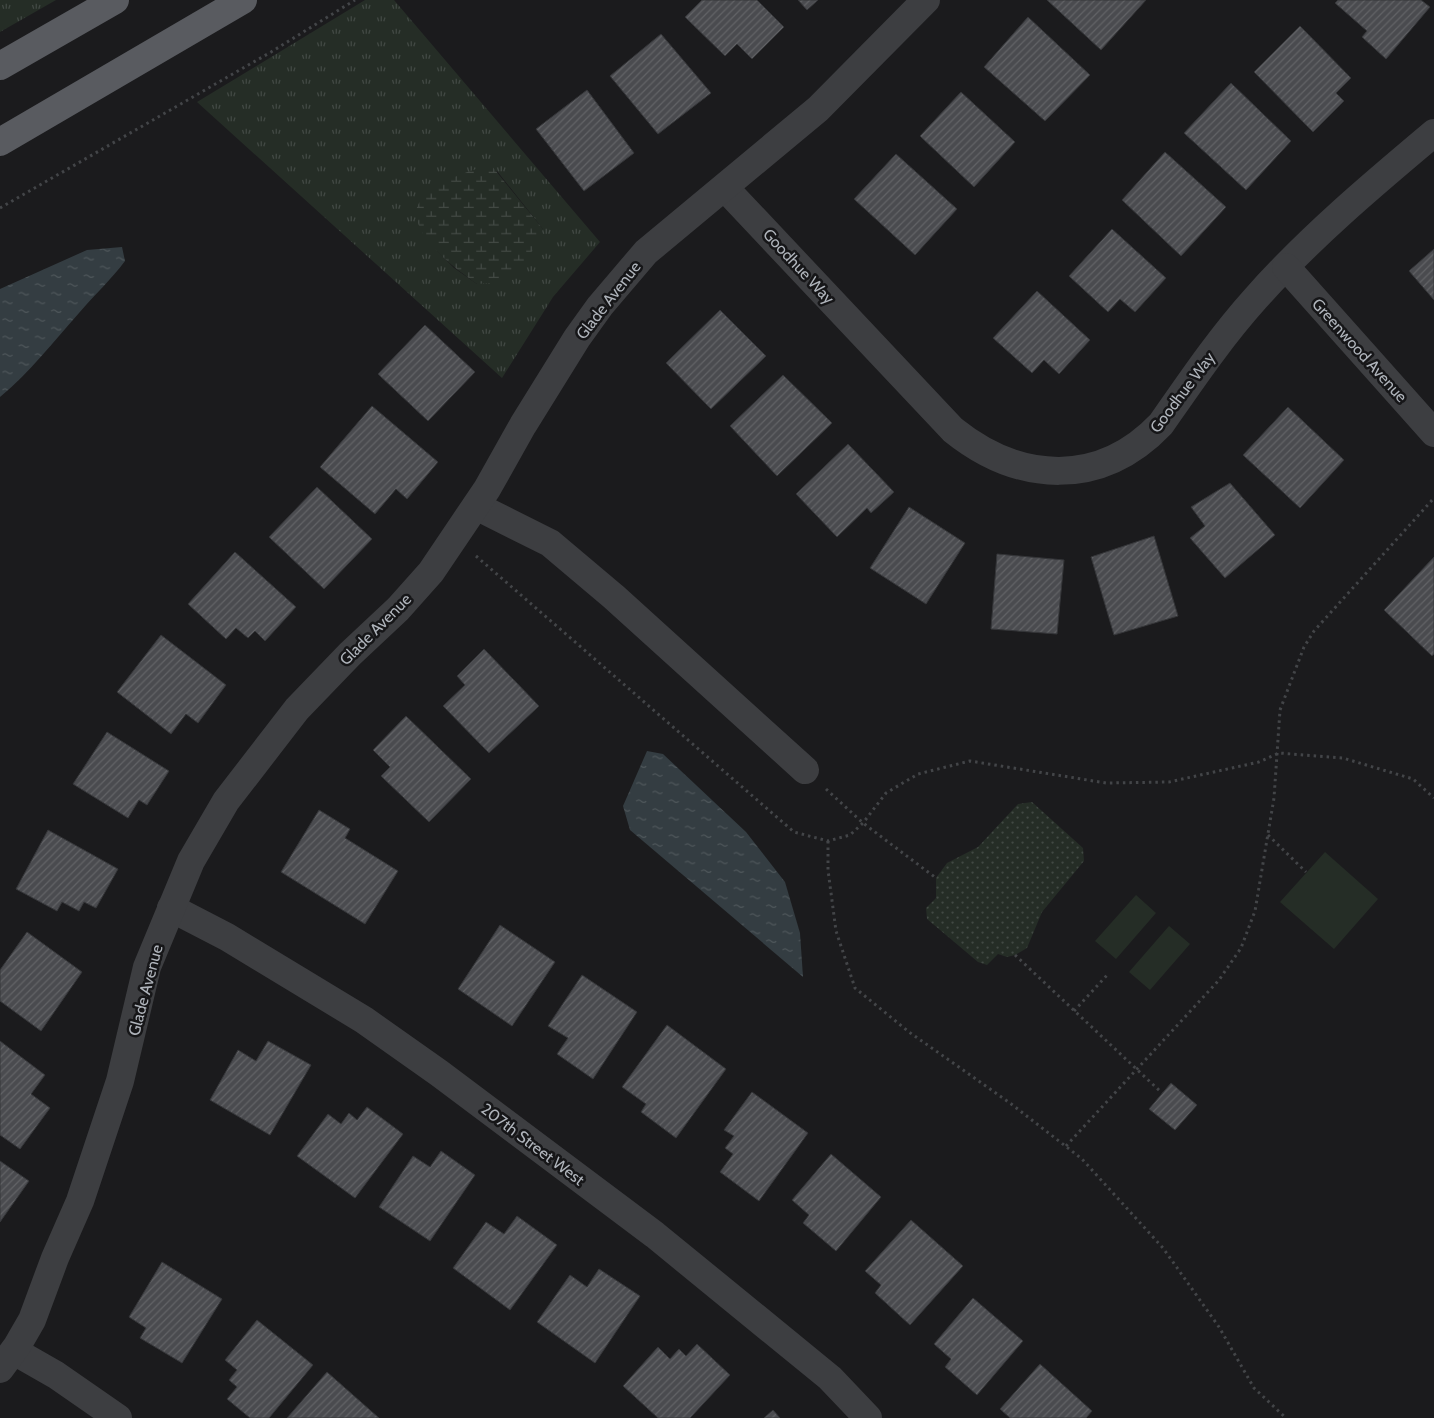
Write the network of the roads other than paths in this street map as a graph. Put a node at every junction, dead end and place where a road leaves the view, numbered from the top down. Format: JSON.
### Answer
{"nodes":[{"id":1,"x":115,"y":0,"type":"edge"},
{"id":2,"x":243,"y":0,"type":"edge"},
{"id":3,"x":926,"y":0,"type":"edge"},
{"id":4,"x":0,"y":66,"type":"edge"},
{"id":5,"x":1434,"y":133,"type":"edge"},
{"id":6,"x":0,"y":142,"type":"edge"},
{"id":7,"x":725,"y":188,"type":"junction"},
{"id":8,"x":1286,"y":267,"type":"junction"},
{"id":9,"x":1434,"y":433,"type":"edge"},
{"id":10,"x":476,"y":506,"type":"junction"},
{"id":11,"x":805,"y":770,"type":"road end"},
{"id":12,"x":171,"y":908,"type":"junction"},
{"id":13,"x":7,"y":1360,"type":"edge"},
{"id":14,"x":118,"y":1418,"type":"edge"},
{"id":15,"x":868,"y":1418,"type":"edge"}],
"edges":[{"from":1,"to":4,"type":"main road"},
{"from":2,"to":6,"type":"main road"},
{"from":3,"to":7,"type":"street","name":"Glade Avenue"},
{"from":5,"to":8,"type":"street","name":"Goodhue Way"},
{"from":7,"to":8,"type":"street","name":"Goodhue Way"},
{"from":7,"to":10,"type":"street","name":"Glade Avenue"},
{"from":8,"to":9,"type":"street","name":"Greenwood Avenue"},
{"from":10,"to":11,"type":"street"},
{"from":10,"to":12,"type":"street","name":"Glade Avenue"},
{"from":12,"to":13,"type":"street","name":"Glade Avenue"},
{"from":12,"to":15,"type":"street","name":"207th Street West"},
{"from":13,"to":14,"type":"street"}]}
